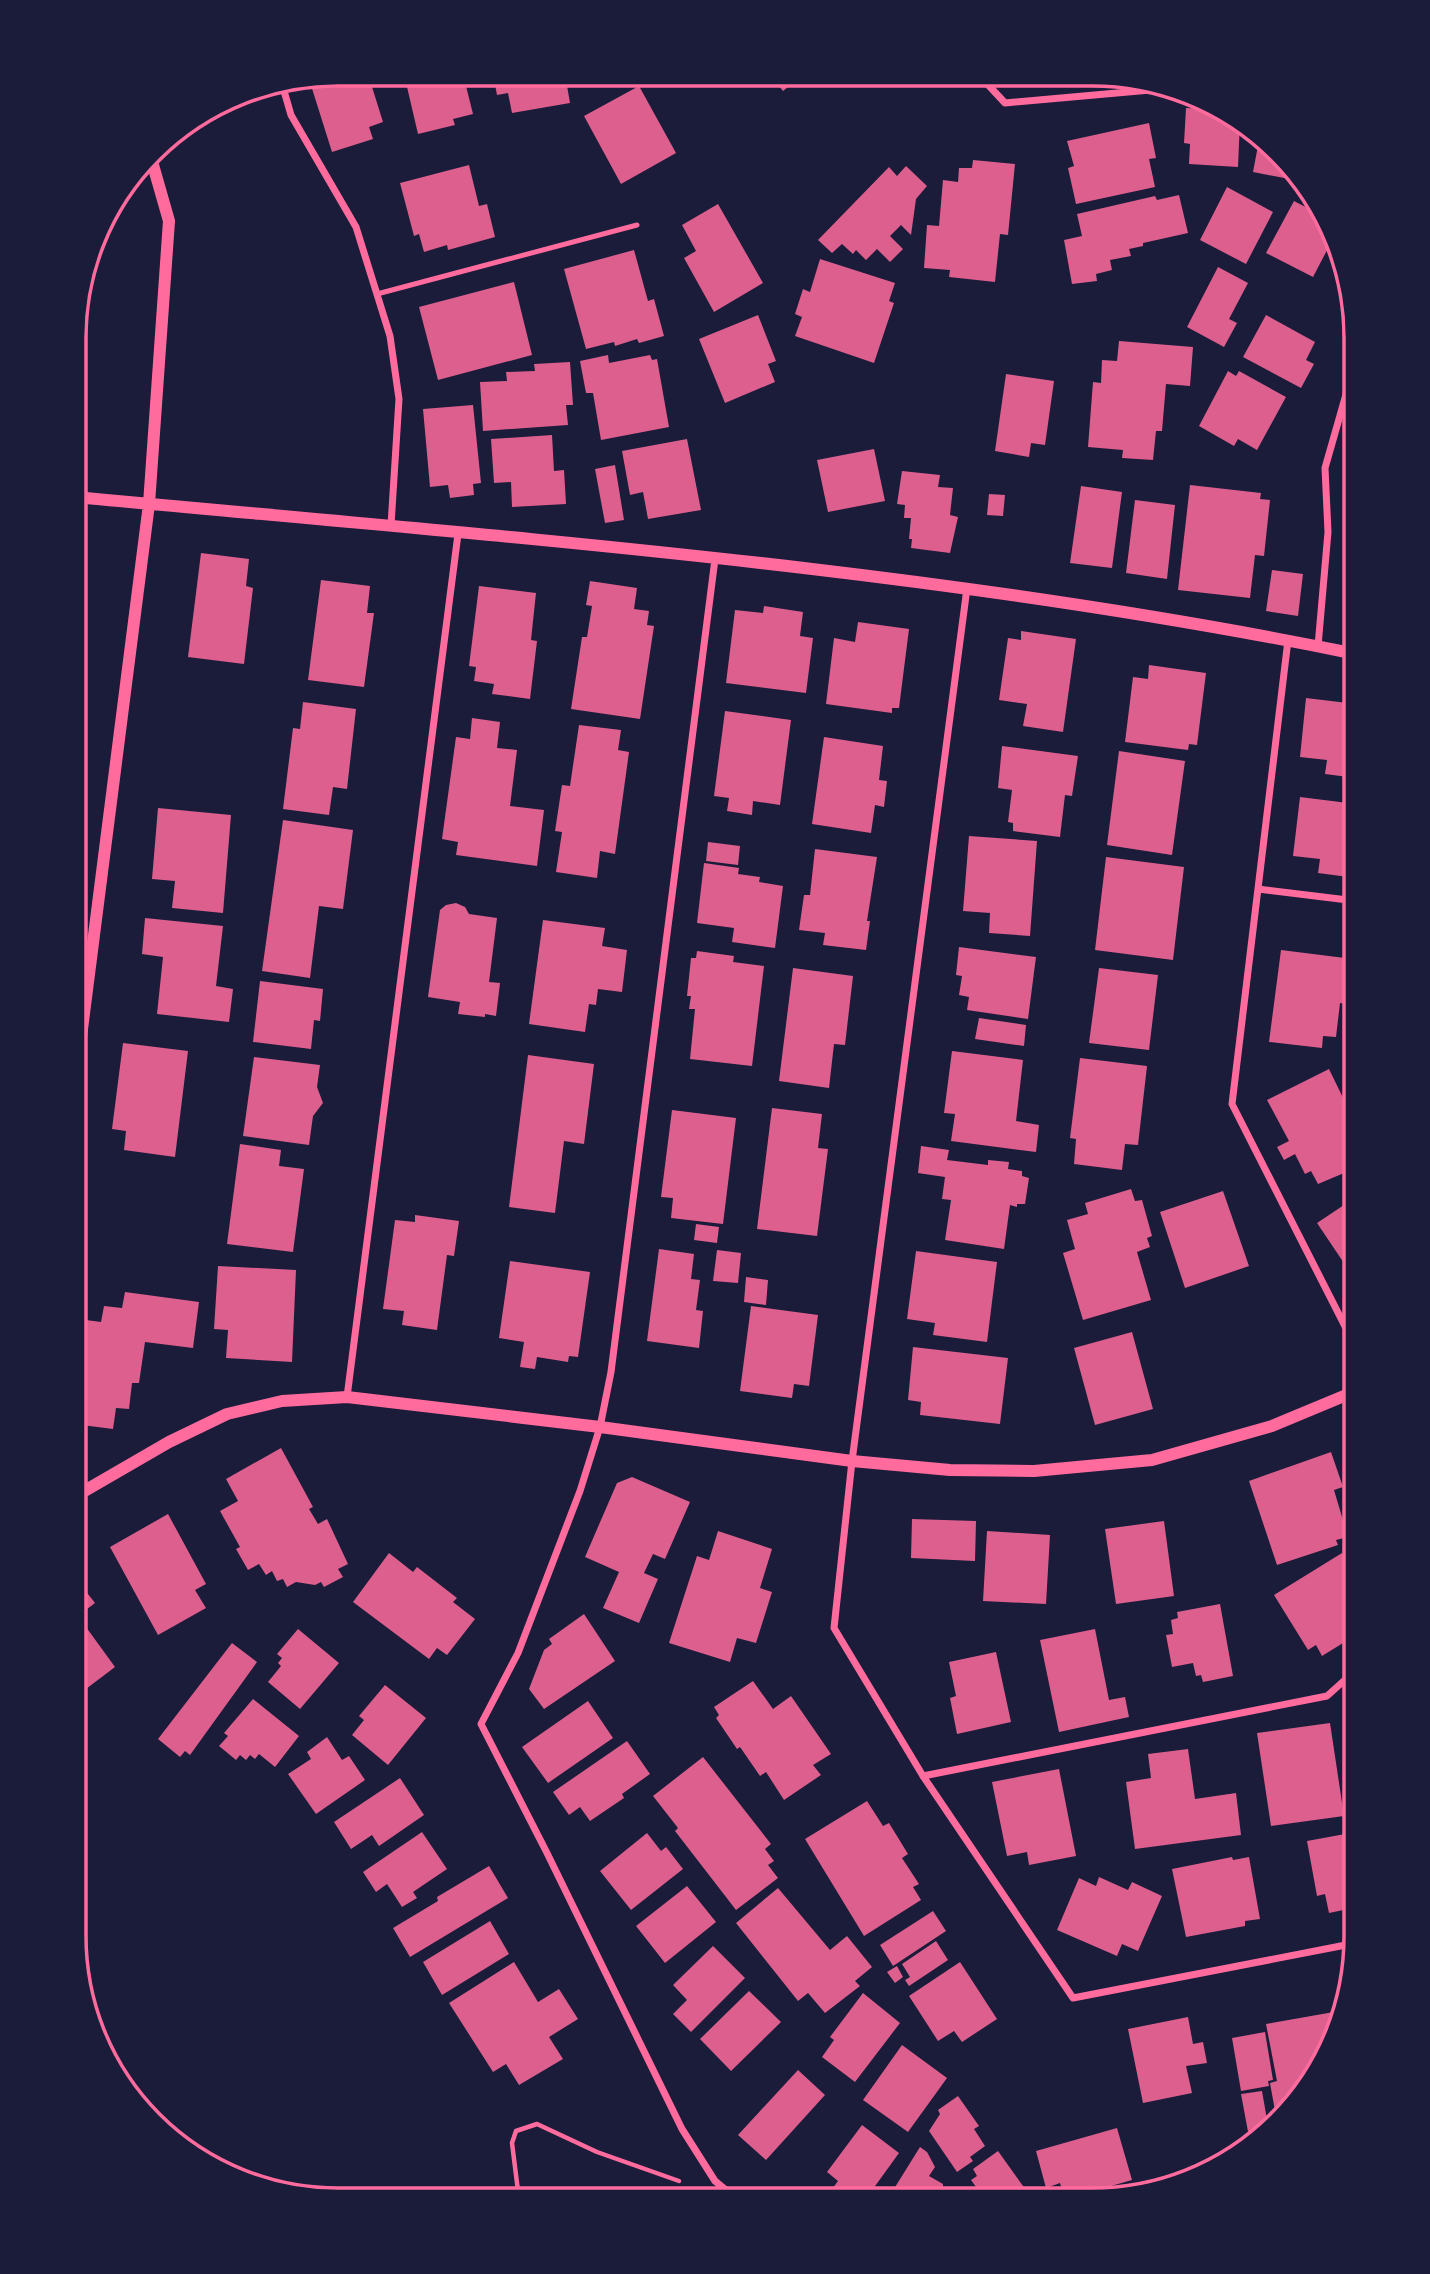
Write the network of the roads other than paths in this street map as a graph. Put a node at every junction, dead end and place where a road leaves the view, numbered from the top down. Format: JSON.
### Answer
{"nodes":[{"id":1,"x":989,"y":86,"type":"edge"},
{"id":2,"x":1141,"y":91,"type":"edge"},
{"id":3,"x":284,"y":92,"type":"edge"},
{"id":4,"x":153,"y":165,"type":"edge"},
{"id":5,"x":637,"y":225,"type":"dead end"},
{"id":6,"x":377,"y":294,"type":"junction"},
{"id":7,"x":1344,"y":402,"type":"edge"},
{"id":8,"x":86,"y":498,"type":"edge"},
{"id":9,"x":149,"y":504,"type":"junction"},
{"id":10,"x":391,"y":526,"type":"junction"},
{"id":11,"x":458,"y":534,"type":"junction"},
{"id":12,"x":715,"y":559,"type":"junction"},
{"id":13,"x":967,"y":588,"type":"junction"},
{"id":14,"x":1287,"y":640,"type":"junction"},
{"id":15,"x":1318,"y":646,"type":"junction"},
{"id":16,"x":1344,"y":651,"type":"edge"},
{"id":17,"x":1258,"y":889,"type":"junction"},
{"id":18,"x":1344,"y":900,"type":"edge"},
{"id":19,"x":86,"y":998,"type":"edge"},
{"id":20,"x":1344,"y":1324,"type":"edge"},
{"id":21,"x":1344,"y":1396,"type":"edge"},
{"id":22,"x":347,"y":1397,"type":"junction"},
{"id":23,"x":600,"y":1427,"type":"junction"},
{"id":24,"x":852,"y":1461,"type":"junction"},
{"id":25,"x":86,"y":1490,"type":"edge"},
{"id":26,"x":1344,"y":1681,"type":"edge"},
{"id":27,"x":923,"y":1776,"type":"junction"},
{"id":28,"x":1344,"y":1945,"type":"edge"},
{"id":29,"x":723,"y":2188,"type":"edge"}],
"edges":[{"from":1,"to":2,"type":"street"},
{"from":3,"to":6,"type":"street"},
{"from":4,"to":9,"type":"street"},
{"from":5,"to":6,"type":"lane"},
{"from":6,"to":10,"type":"street"},
{"from":7,"to":15,"type":"street"},
{"from":8,"to":9,"type":"street"},
{"from":9,"to":10,"type":"street"},
{"from":9,"to":19,"type":"street"},
{"from":10,"to":11,"type":"street"},
{"from":11,"to":12,"type":"street"},
{"from":11,"to":22,"type":"street"},
{"from":12,"to":13,"type":"street"},
{"from":12,"to":23,"type":"street"},
{"from":13,"to":14,"type":"street"},
{"from":13,"to":24,"type":"street"},
{"from":14,"to":15,"type":"street"},
{"from":14,"to":17,"type":"street"},
{"from":15,"to":16,"type":"street"},
{"from":17,"to":18,"type":"street"},
{"from":17,"to":20,"type":"street"},
{"from":21,"to":24,"type":"street"},
{"from":22,"to":23,"type":"street"},
{"from":22,"to":25,"type":"street"},
{"from":23,"to":24,"type":"street"},
{"from":23,"to":29,"type":"street"},
{"from":24,"to":27,"type":"street"},
{"from":26,"to":27,"type":"street"},
{"from":27,"to":28,"type":"street"}]}
